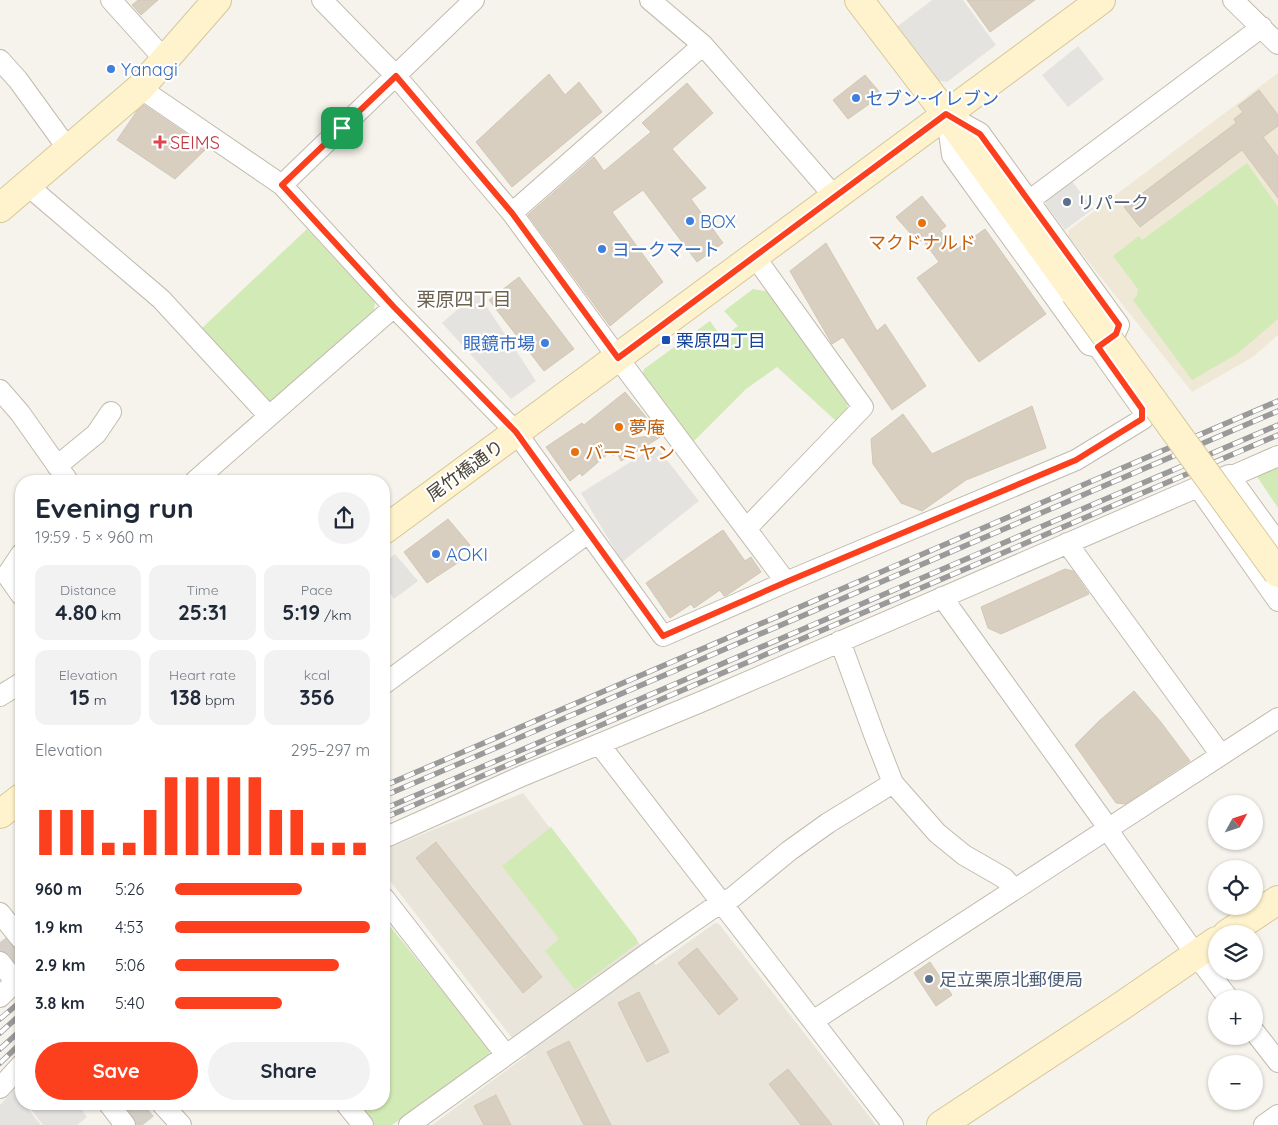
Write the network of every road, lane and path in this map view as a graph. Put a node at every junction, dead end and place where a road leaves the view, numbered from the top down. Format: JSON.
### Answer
{"nodes":[{"id":1,"x":110,"y":0,"type":"edge"},
{"id":2,"x":217,"y":0,"type":"edge"},
{"id":3,"x":322,"y":0,"type":"edge"},
{"id":4,"x":474,"y":0,"type":"edge"},
{"id":5,"x":650,"y":0,"type":"edge"},
{"id":6,"x":859,"y":0,"type":"edge"},
{"id":7,"x":1101,"y":0,"type":"edge"},
{"id":8,"x":1233,"y":0,"type":"edge"},
{"id":9,"x":1262,"y":27,"type":"junction"},
{"id":10,"x":1278,"y":44,"type":"edge"},
{"id":11,"x":703,"y":45,"type":"junction"},
{"id":12,"x":0,"y":60,"type":"edge"},
{"id":13,"x":165,"y":60,"type":"junction"},
{"id":14,"x":396,"y":76,"type":"junction"},
{"id":15,"x":140,"y":88,"type":"junction"},
{"id":16,"x":946,"y":114,"type":"junction"},
{"id":17,"x":68,"y":149,"type":"junction"},
{"id":18,"x":27,"y":185,"type":"junction"},
{"id":19,"x":282,"y":185,"type":"junction"},
{"id":20,"x":834,"y":196,"type":"junction"},
{"id":21,"x":1030,"y":200,"type":"junction"},
{"id":22,"x":0,"y":208,"type":"edge"},
{"id":23,"x":512,"y":213,"type":"junction"},
{"id":24,"x":755,"y":257,"type":"junction"},
{"id":25,"x":394,"y":307,"type":"junction"},
{"id":26,"x":1098,"y":347,"type":"junction"},
{"id":27,"x":618,"y":358,"type":"junction"},
{"id":28,"x":0,"y":390,"type":"edge"},
{"id":29,"x":111,"y":412,"type":"dead end"},
{"id":30,"x":269,"y":416,"type":"junction"},
{"id":31,"x":516,"y":432,"type":"junction"},
{"id":32,"x":1278,"y":456,"type":"edge"},
{"id":33,"x":62,"y":474,"type":"edge"},
{"id":34,"x":202,"y":475,"type":"edge"},
{"id":35,"x":1230,"y":477,"type":"junction"},
{"id":36,"x":1198,"y":487,"type":"junction"},
{"id":37,"x":390,"y":526,"type":"edge"},
{"id":38,"x":746,"y":528,"type":"junction"},
{"id":39,"x":588,"y":533,"type":"junction"},
{"id":40,"x":1067,"y":543,"type":"junction"},
{"id":41,"x":1278,"y":543,"type":"edge"},
{"id":42,"x":15,"y":563,"type":"edge"},
{"id":43,"x":1278,"y":573,"type":"edge"},
{"id":44,"x":786,"y":582,"type":"junction"},
{"id":45,"x":15,"y":586,"type":"edge"},
{"id":46,"x":942,"y":596,"type":"junction"},
{"id":47,"x":1278,"y":602,"type":"edge"},
{"id":48,"x":840,"y":641,"type":"junction"},
{"id":49,"x":390,"y":680,"type":"edge"},
{"id":50,"x":15,"y":687,"type":"edge"},
{"id":51,"x":0,"y":696,"type":"edge"},
{"id":52,"x":1278,"y":718,"type":"edge"},
{"id":53,"x":599,"y":744,"type":"junction"},
{"id":54,"x":1221,"y":755,"type":"junction"},
{"id":55,"x":893,"y":783,"type":"junction"},
{"id":56,"x":15,"y":803,"type":"edge"},
{"id":57,"x":0,"y":814,"type":"edge"},
{"id":58,"x":1109,"y":829,"type":"junction"},
{"id":59,"x":390,"y":835,"type":"edge"},
{"id":60,"x":1014,"y":889,"type":"junction"},
{"id":61,"x":1278,"y":900,"type":"edge"},
{"id":62,"x":721,"y":904,"type":"junction"},
{"id":63,"x":390,"y":906,"type":"edge"},
{"id":64,"x":0,"y":913,"type":"edge"},
{"id":65,"x":1240,"y":925,"type":"edge"},
{"id":66,"x":15,"y":932,"type":"edge"},
{"id":67,"x":1206,"y":948,"type":"edge"},
{"id":68,"x":0,"y":962,"type":"edge"},
{"id":69,"x":15,"y":976,"type":"edge"},
{"id":70,"x":15,"y":982,"type":"edge"},
{"id":71,"x":1225,"y":990,"type":"edge"},
{"id":72,"x":0,"y":998,"type":"edge"},
{"id":73,"x":813,"y":1022,"type":"junction"},
{"id":74,"x":1263,"y":1043,"type":"edge"},
{"id":75,"x":506,"y":1055,"type":"junction"},
{"id":76,"x":1278,"y":1062,"type":"edge"},
{"id":77,"x":15,"y":1072,"type":"edge"},
{"id":78,"x":0,"y":1088,"type":"edge"},
{"id":79,"x":114,"y":1110,"type":"edge"},
{"id":80,"x":167,"y":1110,"type":"edge"},
{"id":81,"x":351,"y":1110,"type":"edge"},
{"id":82,"x":1278,"y":1116,"type":"edge"},
{"id":83,"x":126,"y":1125,"type":"edge"},
{"id":84,"x":181,"y":1125,"type":"edge"},
{"id":85,"x":363,"y":1125,"type":"edge"},
{"id":86,"x":409,"y":1125,"type":"edge"},
{"id":87,"x":893,"y":1125,"type":"edge"},
{"id":88,"x":941,"y":1125,"type":"edge"},
{"id":89,"x":1264,"y":1125,"type":"edge"}],
"edges":[{"from":1,"to":13,"type":"street"},
{"from":2,"to":13,"type":"street"},
{"from":3,"to":14,"type":"street"},
{"from":4,"to":14,"type":"street"},
{"from":5,"to":11,"type":"street"},
{"from":6,"to":16,"type":"street"},
{"from":7,"to":16,"type":"street","name":"尾竹橋通り"},
{"from":8,"to":9,"type":"street"},
{"from":9,"to":10,"type":"street"},
{"from":9,"to":21,"type":"street"},
{"from":11,"to":20,"type":"street"},
{"from":11,"to":23,"type":"street"},
{"from":12,"to":17,"type":"street"},
{"from":13,"to":15,"type":"street"},
{"from":14,"to":19,"type":"street"},
{"from":14,"to":23,"type":"street"},
{"from":15,"to":17,"type":"street"},
{"from":15,"to":19,"type":"street"},
{"from":16,"to":20,"type":"street","name":"尾竹橋通り"},
{"from":16,"to":21,"type":"street"},
{"from":16,"to":26,"type":"street"},
{"from":16,"to":43,"type":"street","bridge":true},
{"from":17,"to":18,"type":"street"},
{"from":18,"to":22,"type":"street"},
{"from":18,"to":30,"type":"street"},
{"from":19,"to":25,"type":"street"},
{"from":20,"to":24,"type":"street","name":"尾竹橋通り"},
{"from":21,"to":26,"type":"street"},
{"from":23,"to":27,"type":"street"},
{"from":24,"to":27,"type":"street","name":"尾竹橋通り"},
{"from":24,"to":38,"type":"street"},
{"from":25,"to":30,"type":"street"},
{"from":25,"to":31,"type":"street"},
{"from":26,"to":44,"type":"street"},
{"from":27,"to":31,"type":"street","name":"尾竹橋通り"},
{"from":27,"to":38,"type":"street"},
{"from":28,"to":33,"type":"street"},
{"from":29,"to":33,"type":"street"},
{"from":30,"to":34,"type":"street"},
{"from":31,"to":37,"type":"street","name":"尾竹橋通り"},
{"from":31,"to":39,"type":"street"},
{"from":32,"to":35,"type":"street"},
{"from":35,"to":36,"type":"street"},
{"from":35,"to":41,"type":"street"},
{"from":36,"to":40,"type":"street"},
{"from":36,"to":47,"type":"street"},
{"from":38,"to":44,"type":"street"},
{"from":39,"to":44,"type":"street"},
{"from":39,"to":49,"type":"street"},
{"from":40,"to":46,"type":"street"},
{"from":40,"to":54,"type":"street"},
{"from":42,"to":45,"type":"street"},
{"from":46,"to":48,"type":"street"},
{"from":46,"to":58,"type":"street"},
{"from":48,"to":53,"type":"street"},
{"from":48,"to":55,"type":"street"},
{"from":50,"to":51,"type":"street"},
{"from":52,"to":54,"type":"street"},
{"from":53,"to":59,"type":"street"},
{"from":53,"to":62,"type":"street"},
{"from":54,"to":58,"type":"street"},
{"from":55,"to":60,"type":"street"},
{"from":55,"to":62,"type":"street"},
{"from":56,"to":57,"type":"street"},
{"from":58,"to":60,"type":"street"},
{"from":58,"to":67,"type":"street"},
{"from":60,"to":73,"type":"street"},
{"from":61,"to":65,"type":"street"},
{"from":62,"to":73,"type":"street"},
{"from":62,"to":75,"type":"street"},
{"from":63,"to":75,"type":"street"},
{"from":64,"to":66,"type":"street"},
{"from":67,"to":71,"type":"street"},
{"from":67,"to":88,"type":"street"},
{"from":68,"to":69,"type":"street"},
{"from":70,"to":72,"type":"street"},
{"from":73,"to":87,"type":"street"},
{"from":74,"to":76,"type":"street"},
{"from":75,"to":86,"type":"street"},
{"from":77,"to":78,"type":"street"},
{"from":79,"to":83,"type":"street"},
{"from":80,"to":84,"type":"street"},
{"from":81,"to":85,"type":"street"},
{"from":82,"to":89,"type":"street"}]}
